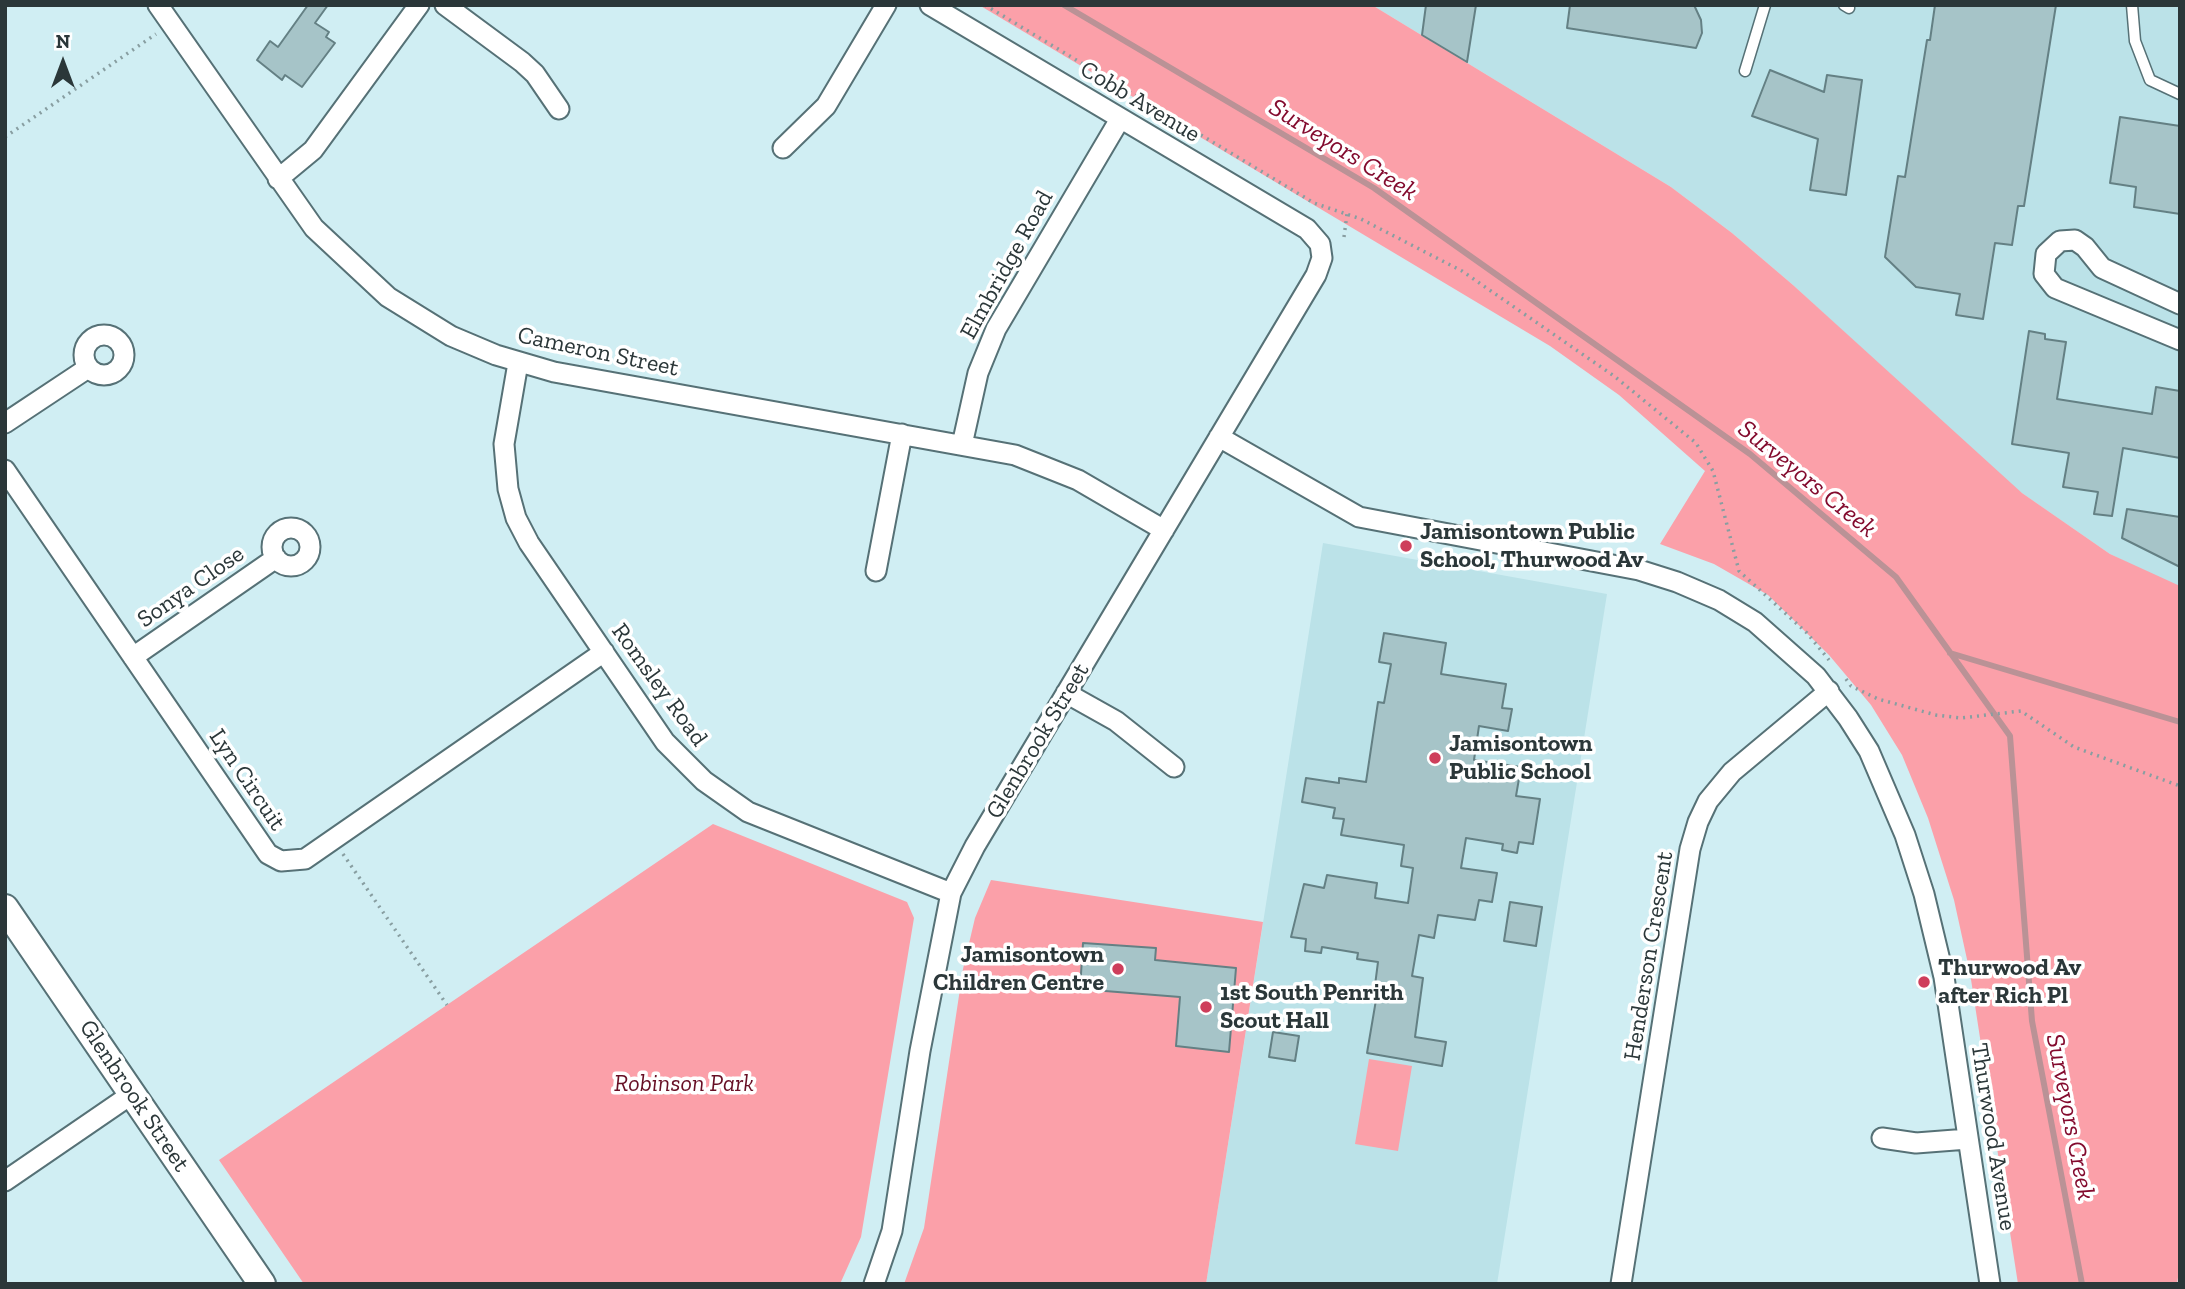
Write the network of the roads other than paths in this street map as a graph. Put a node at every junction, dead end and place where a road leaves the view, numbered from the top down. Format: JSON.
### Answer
{"nodes":[{"id":1,"x":158,"y":5,"type":"edge"},
{"id":2,"x":419,"y":5,"type":"edge"},
{"id":3,"x":444,"y":5,"type":"edge"},
{"id":4,"x":887,"y":5,"type":"edge"},
{"id":5,"x":930,"y":5,"type":"edge"},
{"id":6,"x":1765,"y":5,"type":"edge"},
{"id":7,"x":2132,"y":5,"type":"edge"},
{"id":8,"x":1745,"y":71,"type":"dead end"},
{"id":9,"x":2180,"y":94,"type":"edge"},
{"id":10,"x":559,"y":110,"type":"dead end"},
{"id":11,"x":1120,"y":119,"type":"junction"},
{"id":12,"x":783,"y":148,"type":"dead end"},
{"id":13,"x":278,"y":179,"type":"junction"},
{"id":14,"x":1320,"y":244,"type":"joint"},
{"id":15,"x":2180,"y":304,"type":"edge"},
{"id":16,"x":2180,"y":340,"type":"edge"},
{"id":17,"x":518,"y":363,"type":"junction"},
{"id":18,"x":88,"y":368,"type":"dead end"},
{"id":19,"x":5,"y":423,"type":"edge"},
{"id":20,"x":902,"y":434,"type":"junction"},
{"id":21,"x":1219,"y":437,"type":"junction"},
{"id":22,"x":962,"y":445,"type":"junction"},
{"id":23,"x":5,"y":470,"type":"edge"},
{"id":24,"x":1164,"y":530,"type":"junction"},
{"id":25,"x":276,"y":558,"type":"dead end"},
{"id":26,"x":876,"y":571,"type":"dead end"},
{"id":27,"x":604,"y":652,"type":"junction"},
{"id":28,"x":133,"y":657,"type":"junction"},
{"id":29,"x":1829,"y":691,"type":"junction"},
{"id":30,"x":1066,"y":693,"type":"junction"},
{"id":31,"x":1174,"y":767,"type":"dead end"},
{"id":32,"x":951,"y":893,"type":"junction"},
{"id":33,"x":5,"y":908,"type":"edge"},
{"id":34,"x":132,"y":1094,"type":"junction"},
{"id":35,"x":1882,"y":1138,"type":"dead end"},
{"id":36,"x":1968,"y":1139,"type":"junction"},
{"id":37,"x":5,"y":1181,"type":"edge"},
{"id":38,"x":262,"y":1284,"type":"edge"},
{"id":39,"x":874,"y":1284,"type":"edge"},
{"id":40,"x":1621,"y":1284,"type":"edge"},
{"id":41,"x":1990,"y":1284,"type":"edge"}],
"edges":[{"from":1,"to":13,"type":"street","name":"Cameron Street"},
{"from":2,"to":13,"type":"street"},
{"from":3,"to":10,"type":"street"},
{"from":4,"to":12,"type":"street"},
{"from":5,"to":11,"type":"street","name":"Cobb Avenue"},
{"from":6,"to":8,"type":"lane"},
{"from":7,"to":9,"type":"lane"},
{"from":11,"to":14,"type":"street","name":"Cobb Avenue"},
{"from":11,"to":22,"type":"street","name":"Elmbridge Road"},
{"from":13,"to":17,"type":"street","name":"Cameron Street"},
{"from":14,"to":21,"type":"street","name":"Glenbrook Street"},
{"from":15,"to":16,"type":"street"},
{"from":17,"to":20,"type":"street","name":"Cameron Street"},
{"from":17,"to":27,"type":"street","name":"Romsley Road"},
{"from":18,"to":19,"type":"street"},
{"from":20,"to":22,"type":"street","name":"Cameron Street"},
{"from":20,"to":26,"type":"street"},
{"from":21,"to":24,"type":"street","name":"Glenbrook Street"},
{"from":21,"to":29,"type":"street","name":"Thurwood Avenue"},
{"from":22,"to":24,"type":"street","name":"Cameron Street"},
{"from":23,"to":28,"type":"street","name":"Lyn Circuit"},
{"from":24,"to":30,"type":"street","name":"Glenbrook Street"},
{"from":25,"to":28,"type":"street","name":"Sonya Close"},
{"from":27,"to":28,"type":"street","name":"Lyn Circuit"},
{"from":27,"to":32,"type":"street","name":"Romsley Road"},
{"from":29,"to":36,"type":"street","name":"Thurwood Avenue"},
{"from":29,"to":40,"type":"street","name":"Henderson Crescent"},
{"from":30,"to":31,"type":"street"},
{"from":30,"to":32,"type":"street","name":"Glenbrook Street"},
{"from":32,"to":39,"type":"street","name":"Glenbrook Street"},
{"from":33,"to":34,"type":"street","name":"Glenbrook Street"},
{"from":34,"to":37,"type":"street"},
{"from":34,"to":38,"type":"street","name":"Glenbrook Street"},
{"from":35,"to":36,"type":"street"},
{"from":36,"to":41,"type":"street","name":"Thurwood Avenue"}]}
